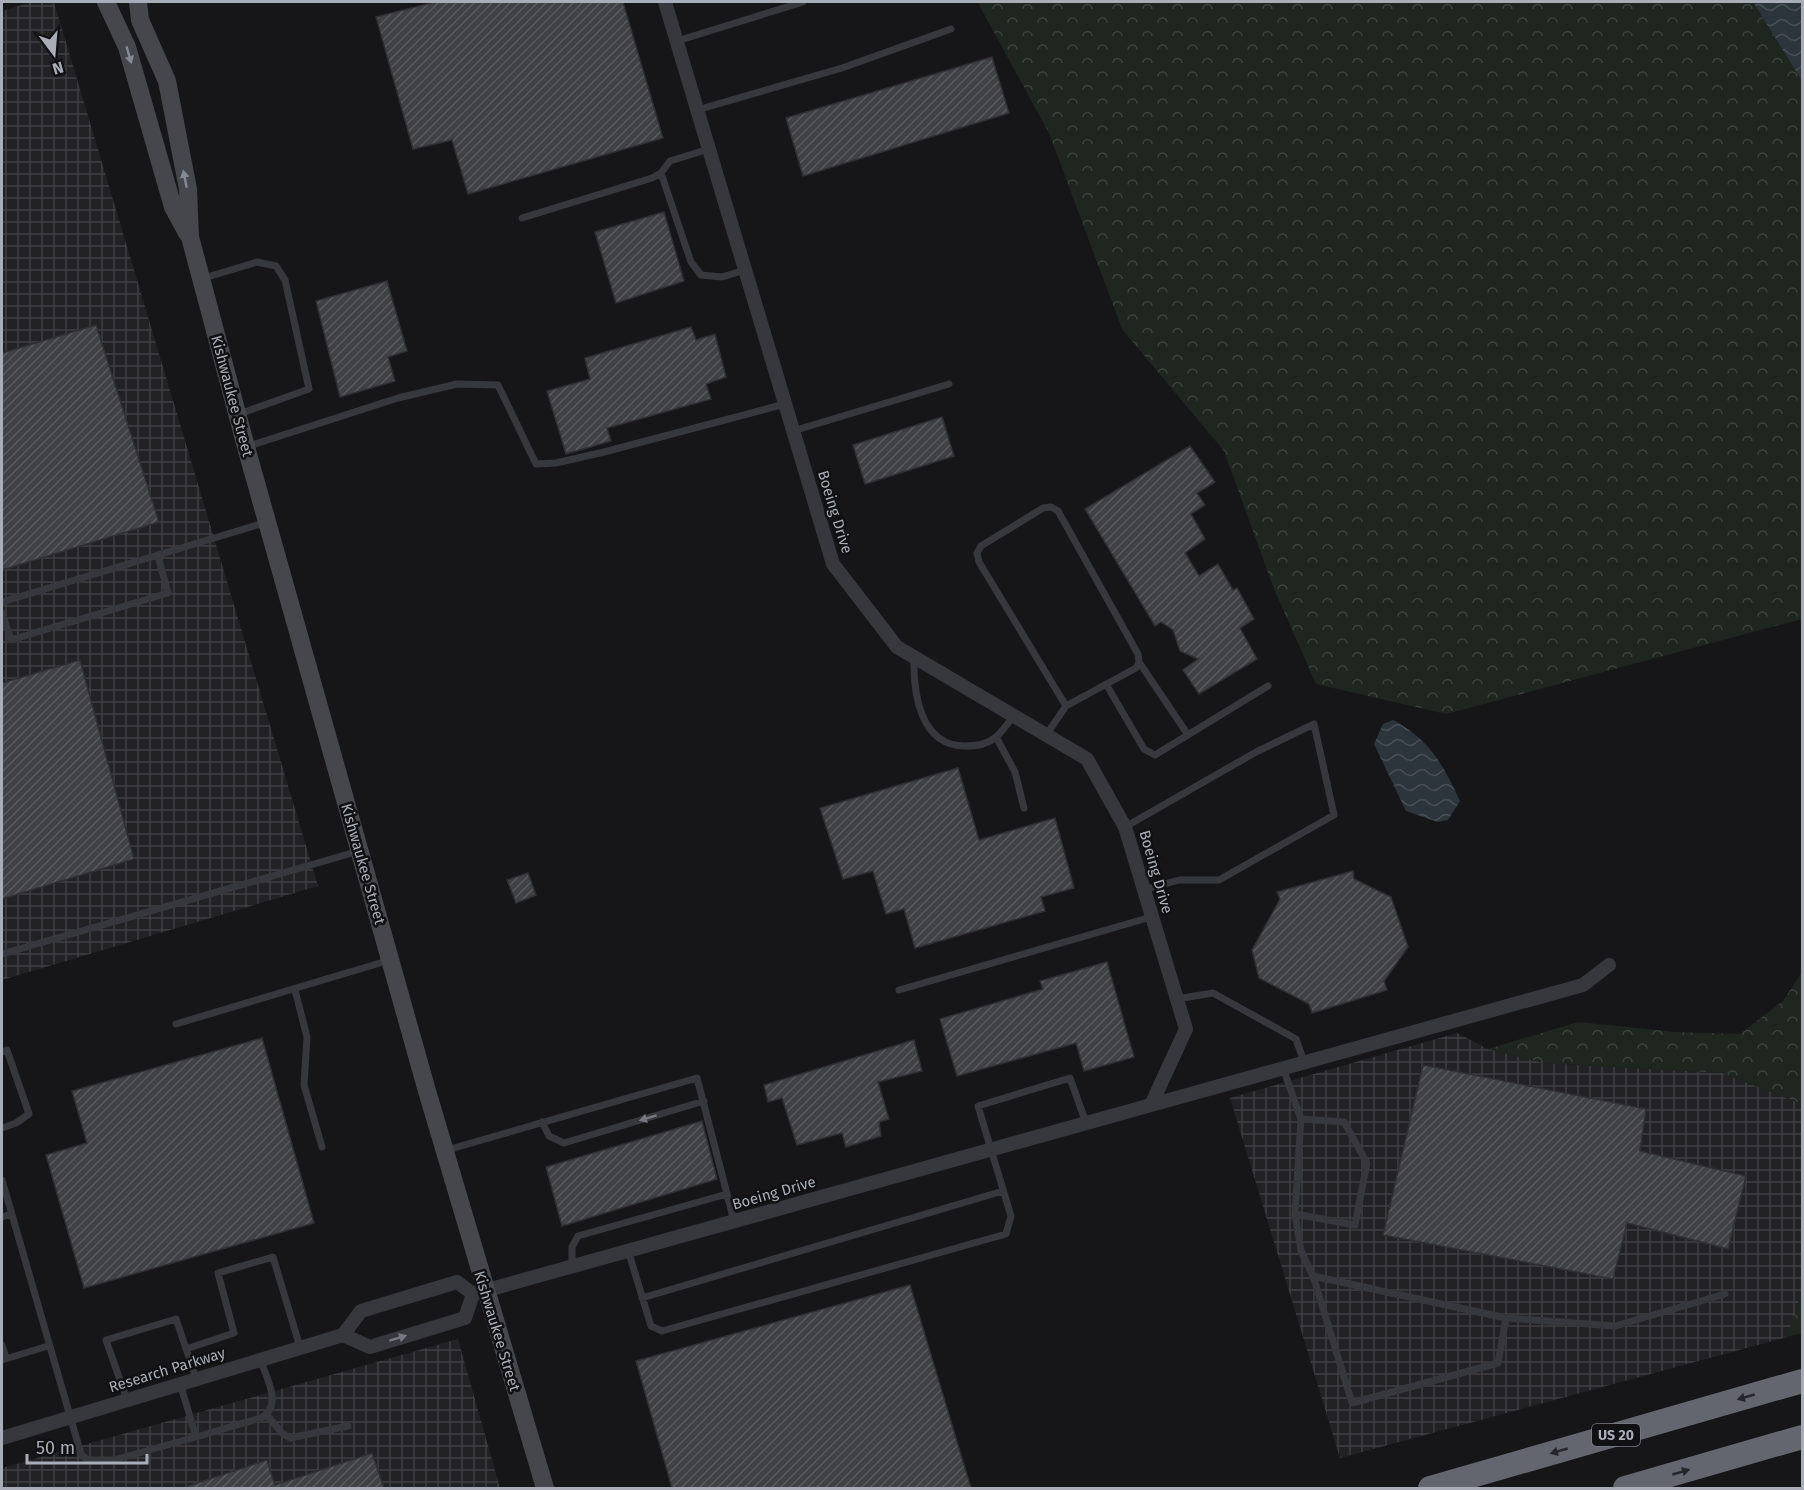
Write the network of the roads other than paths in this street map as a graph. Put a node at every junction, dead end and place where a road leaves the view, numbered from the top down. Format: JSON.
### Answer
{"nodes":[{"id":1,"x":106,"y":2,"type":"edge"},
{"id":2,"x":138,"y":2,"type":"edge"},
{"id":3,"x":665,"y":2,"type":"edge"},
{"id":4,"x":803,"y":2,"type":"edge"},
{"id":5,"x":951,"y":29,"type":"dead end"},
{"id":6,"x":677,"y":40,"type":"junction"},
{"id":7,"x":697,"y":110,"type":"junction"},
{"id":8,"x":709,"y":149,"type":"junction"},
{"id":9,"x":661,"y":173,"type":"junction"},
{"id":10,"x":522,"y":218,"type":"dead end"},
{"id":11,"x":190,"y":237,"type":"junction"},
{"id":12,"x":745,"y":270,"type":"junction"},
{"id":13,"x":201,"y":279,"type":"junction"},
{"id":14,"x":949,"y":384,"type":"dead end"},
{"id":15,"x":785,"y":404,"type":"junction"},
{"id":16,"x":237,"y":415,"type":"junction"},
{"id":17,"x":793,"y":431,"type":"junction"},
{"id":18,"x":246,"y":447,"type":"junction"},
{"id":19,"x":267,"y":522,"type":"junction"},
{"id":20,"x":158,"y":556,"type":"junction"},
{"id":21,"x":2,"y":602,"type":"edge"},
{"id":22,"x":2,"y":613,"type":"edge"},
{"id":23,"x":914,"y":657,"type":"junction"},
{"id":24,"x":1139,"y":662,"type":"junction"},
{"id":25,"x":1106,"y":684,"type":"junction"},
{"id":26,"x":1268,"y":687,"type":"dead end"},
{"id":27,"x":1066,"y":706,"type":"junction"},
{"id":28,"x":1014,"y":716,"type":"junction"},
{"id":29,"x":1047,"y":735,"type":"junction"},
{"id":30,"x":1188,"y":735,"type":"junction"},
{"id":31,"x":996,"y":737,"type":"junction"},
{"id":32,"x":1024,"y":808,"type":"dead end"},
{"id":33,"x":1125,"y":827,"type":"junction"},
{"id":34,"x":359,"y":850,"type":"junction"},
{"id":35,"x":1143,"y":890,"type":"junction"},
{"id":36,"x":1151,"y":917,"type":"junction"},
{"id":37,"x":2,"y":954,"type":"edge"},
{"id":38,"x":390,"y":960,"type":"junction"},
{"id":39,"x":1609,"y":965,"type":"dead end"},
{"id":40,"x":295,"y":990,"type":"junction"},
{"id":41,"x":899,"y":990,"type":"dead end"},
{"id":42,"x":1177,"y":999,"type":"junction"},
{"id":43,"x":176,"y":1024,"type":"dead end"},
{"id":44,"x":2,"y":1052,"type":"edge"},
{"id":45,"x":1304,"y":1062,"type":"junction"},
{"id":46,"x":1282,"y":1068,"type":"junction"},
{"id":47,"x":704,"y":1101,"type":"junction"},
{"id":48,"x":1151,"y":1105,"type":"junction"},
{"id":49,"x":1301,"y":1119,"type":"junction"},
{"id":50,"x":542,"y":1122,"type":"junction"},
{"id":51,"x":1086,"y":1123,"type":"junction"},
{"id":52,"x":2,"y":1128,"type":"edge"},
{"id":53,"x":322,"y":1147,"type":"dead end"},
{"id":54,"x":992,"y":1149,"type":"junction"},
{"id":55,"x":444,"y":1151,"type":"junction"},
{"id":56,"x":2,"y":1180,"type":"edge"},
{"id":57,"x":1003,"y":1191,"type":"junction"},
{"id":58,"x":727,"y":1194,"type":"junction"},
{"id":59,"x":11,"y":1214,"type":"junction"},
{"id":60,"x":1295,"y":1214,"type":"junction"},
{"id":61,"x":2,"y":1217,"type":"edge"},
{"id":62,"x":734,"y":1221,"type":"junction"},
{"id":63,"x":628,"y":1250,"type":"junction"},
{"id":64,"x":572,"y":1266,"type":"junction"},
{"id":65,"x":1313,"y":1276,"type":"junction"},
{"id":66,"x":479,"y":1292,"type":"junction"},
{"id":67,"x":1725,"y":1294,"type":"dead end"},
{"id":68,"x":642,"y":1298,"type":"junction"},
{"id":69,"x":1506,"y":1318,"type":"junction"},
{"id":70,"x":343,"y":1335,"type":"junction"},
{"id":71,"x":2,"y":1345,"type":"edge"},
{"id":72,"x":48,"y":1346,"type":"junction"},
{"id":73,"x":300,"y":1347,"type":"junction"},
{"id":74,"x":186,"y":1349,"type":"junction"},
{"id":75,"x":4,"y":1359,"type":"edge"},
{"id":76,"x":260,"y":1359,"type":"junction"},
{"id":77,"x":196,"y":1378,"type":"junction"},
{"id":78,"x":1803,"y":1381,"type":"edge"},
{"id":79,"x":180,"y":1383,"type":"junction"},
{"id":80,"x":127,"y":1400,"type":"junction"},
{"id":81,"x":267,"y":1415,"type":"junction"},
{"id":82,"x":69,"y":1418,"type":"junction"},
{"id":83,"x":348,"y":1426,"type":"dead end"},
{"id":84,"x":196,"y":1437,"type":"junction"},
{"id":85,"x":1803,"y":1437,"type":"edge"},
{"id":86,"x":2,"y":1438,"type":"edge"},
{"id":87,"x":544,"y":1488,"type":"edge"},
{"id":88,"x":1430,"y":1488,"type":"edge"},
{"id":89,"x":1625,"y":1488,"type":"edge"}],
"edges":[{"from":1,"to":11,"type":"street","name":"Kishwaukee Street","one_way":true},
{"from":11,"to":2,"type":"street","name":"Kishwaukee Street","one_way":true},
{"from":3,"to":6,"type":"street","name":"Boeing Drive"},
{"from":4,"to":6,"type":"lane"},
{"from":5,"to":7,"type":"lane"},
{"from":6,"to":7,"type":"street","name":"Boeing Drive"},
{"from":7,"to":8,"type":"street","name":"Boeing Drive"},
{"from":8,"to":9,"type":"lane"},
{"from":8,"to":12,"type":"street","name":"Boeing Drive"},
{"from":9,"to":10,"type":"lane"},
{"from":9,"to":12,"type":"lane"},
{"from":11,"to":13,"type":"street","name":"Kishwaukee Street"},
{"from":12,"to":15,"type":"street","name":"Boeing Drive"},
{"from":13,"to":16,"type":"street","name":"Kishwaukee Street"},
{"from":13,"to":16,"type":"lane"},
{"from":14,"to":17,"type":"lane"},
{"from":15,"to":17,"type":"street","name":"Boeing Drive"},
{"from":15,"to":18,"type":"lane"},
{"from":16,"to":18,"type":"street","name":"Kishwaukee Street"},
{"from":17,"to":23,"type":"street","name":"Boeing Drive"},
{"from":18,"to":19,"type":"street","name":"Kishwaukee Street"},
{"from":19,"to":20,"type":"lane"},
{"from":19,"to":34,"type":"street","name":"Kishwaukee Street"},
{"from":20,"to":21,"type":"lane"},
{"from":20,"to":22,"type":"lane"},
{"from":23,"to":28,"type":"street","name":"Boeing Drive"},
{"from":23,"to":31,"type":"lane"},
{"from":24,"to":25,"type":"lane"},
{"from":24,"to":27,"type":"lane"},
{"from":24,"to":30,"type":"lane"},
{"from":25,"to":27,"type":"lane"},
{"from":25,"to":30,"type":"lane"},
{"from":26,"to":30,"type":"lane"},
{"from":27,"to":29,"type":"lane"},
{"from":28,"to":29,"type":"street","name":"Boeing Drive"},
{"from":28,"to":31,"type":"lane"},
{"from":29,"to":33,"type":"street","name":"Boeing Drive"},
{"from":31,"to":32,"type":"lane"},
{"from":33,"to":35,"type":"street","name":"Boeing Drive"},
{"from":33,"to":35,"type":"lane"},
{"from":34,"to":37,"type":"lane"},
{"from":34,"to":38,"type":"street","name":"Kishwaukee Street"},
{"from":35,"to":36,"type":"street","name":"Boeing Drive"},
{"from":36,"to":41,"type":"lane"},
{"from":36,"to":42,"type":"street","name":"Boeing Drive"},
{"from":38,"to":40,"type":"lane"},
{"from":38,"to":55,"type":"street","name":"Kishwaukee Street"},
{"from":39,"to":45,"type":"street"},
{"from":40,"to":43,"type":"lane"},
{"from":40,"to":53,"type":"lane"},
{"from":42,"to":45,"type":"lane"},
{"from":42,"to":48,"type":"street","name":"Boeing Drive"},
{"from":44,"to":52,"type":"lane"},
{"from":45,"to":46,"type":"street"},
{"from":46,"to":48,"type":"street"},
{"from":46,"to":49,"type":"lane"},
{"from":47,"to":50,"type":"lane","one_way":true},
{"from":47,"to":50,"type":"lane"},
{"from":47,"to":58,"type":"lane"},
{"from":48,"to":51,"type":"street","name":"Boeing Drive"},
{"from":49,"to":60,"type":"lane"},
{"from":49,"to":60,"type":"lane"},
{"from":50,"to":55,"type":"lane"},
{"from":51,"to":54,"type":"street","name":"Boeing Drive"},
{"from":51,"to":54,"type":"lane"},
{"from":54,"to":57,"type":"lane"},
{"from":54,"to":62,"type":"street","name":"Boeing Drive"},
{"from":55,"to":66,"type":"street","name":"Kishwaukee Street"},
{"from":56,"to":59,"type":"lane"},
{"from":57,"to":68,"type":"lane"},
{"from":57,"to":68,"type":"lane"},
{"from":58,"to":62,"type":"lane"},
{"from":58,"to":64,"type":"lane"},
{"from":59,"to":61,"type":"lane"},
{"from":59,"to":72,"type":"lane"},
{"from":60,"to":65,"type":"lane"},
{"from":62,"to":63,"type":"street","name":"Boeing Drive"},
{"from":63,"to":64,"type":"street","name":"Boeing Drive"},
{"from":63,"to":68,"type":"lane"},
{"from":64,"to":66,"type":"street","name":"Boeing Drive"},
{"from":65,"to":69,"type":"lane"},
{"from":65,"to":69,"type":"lane"},
{"from":66,"to":70,"type":"street"},
{"from":70,"to":66,"type":"street","one_way":true},
{"from":66,"to":87,"type":"street","name":"Kishwaukee Street"},
{"from":67,"to":69,"type":"lane"},
{"from":70,"to":73,"type":"street","name":"Research Parkway"},
{"from":71,"to":75,"type":"lane"},
{"from":72,"to":75,"type":"lane"},
{"from":72,"to":82,"type":"lane"},
{"from":73,"to":74,"type":"lane"},
{"from":73,"to":76,"type":"street","name":"Research Parkway"},
{"from":74,"to":77,"type":"lane"},
{"from":74,"to":80,"type":"lane"},
{"from":76,"to":77,"type":"street","name":"Research Parkway"},
{"from":76,"to":81,"type":"lane"},
{"from":77,"to":79,"type":"street","name":"Research Parkway"},
{"from":78,"to":88,"type":"highway","number":"US 20","one_way":true},
{"from":79,"to":80,"type":"street","name":"Research Parkway"},
{"from":79,"to":84,"type":"lane"},
{"from":80,"to":82,"type":"street","name":"Research Parkway"},
{"from":81,"to":83,"type":"lane"},
{"from":81,"to":84,"type":"lane"},
{"from":82,"to":84,"type":"lane"},
{"from":82,"to":86,"type":"street","name":"Research Parkway"},
{"from":89,"to":85,"type":"highway","one_way":true}]}
